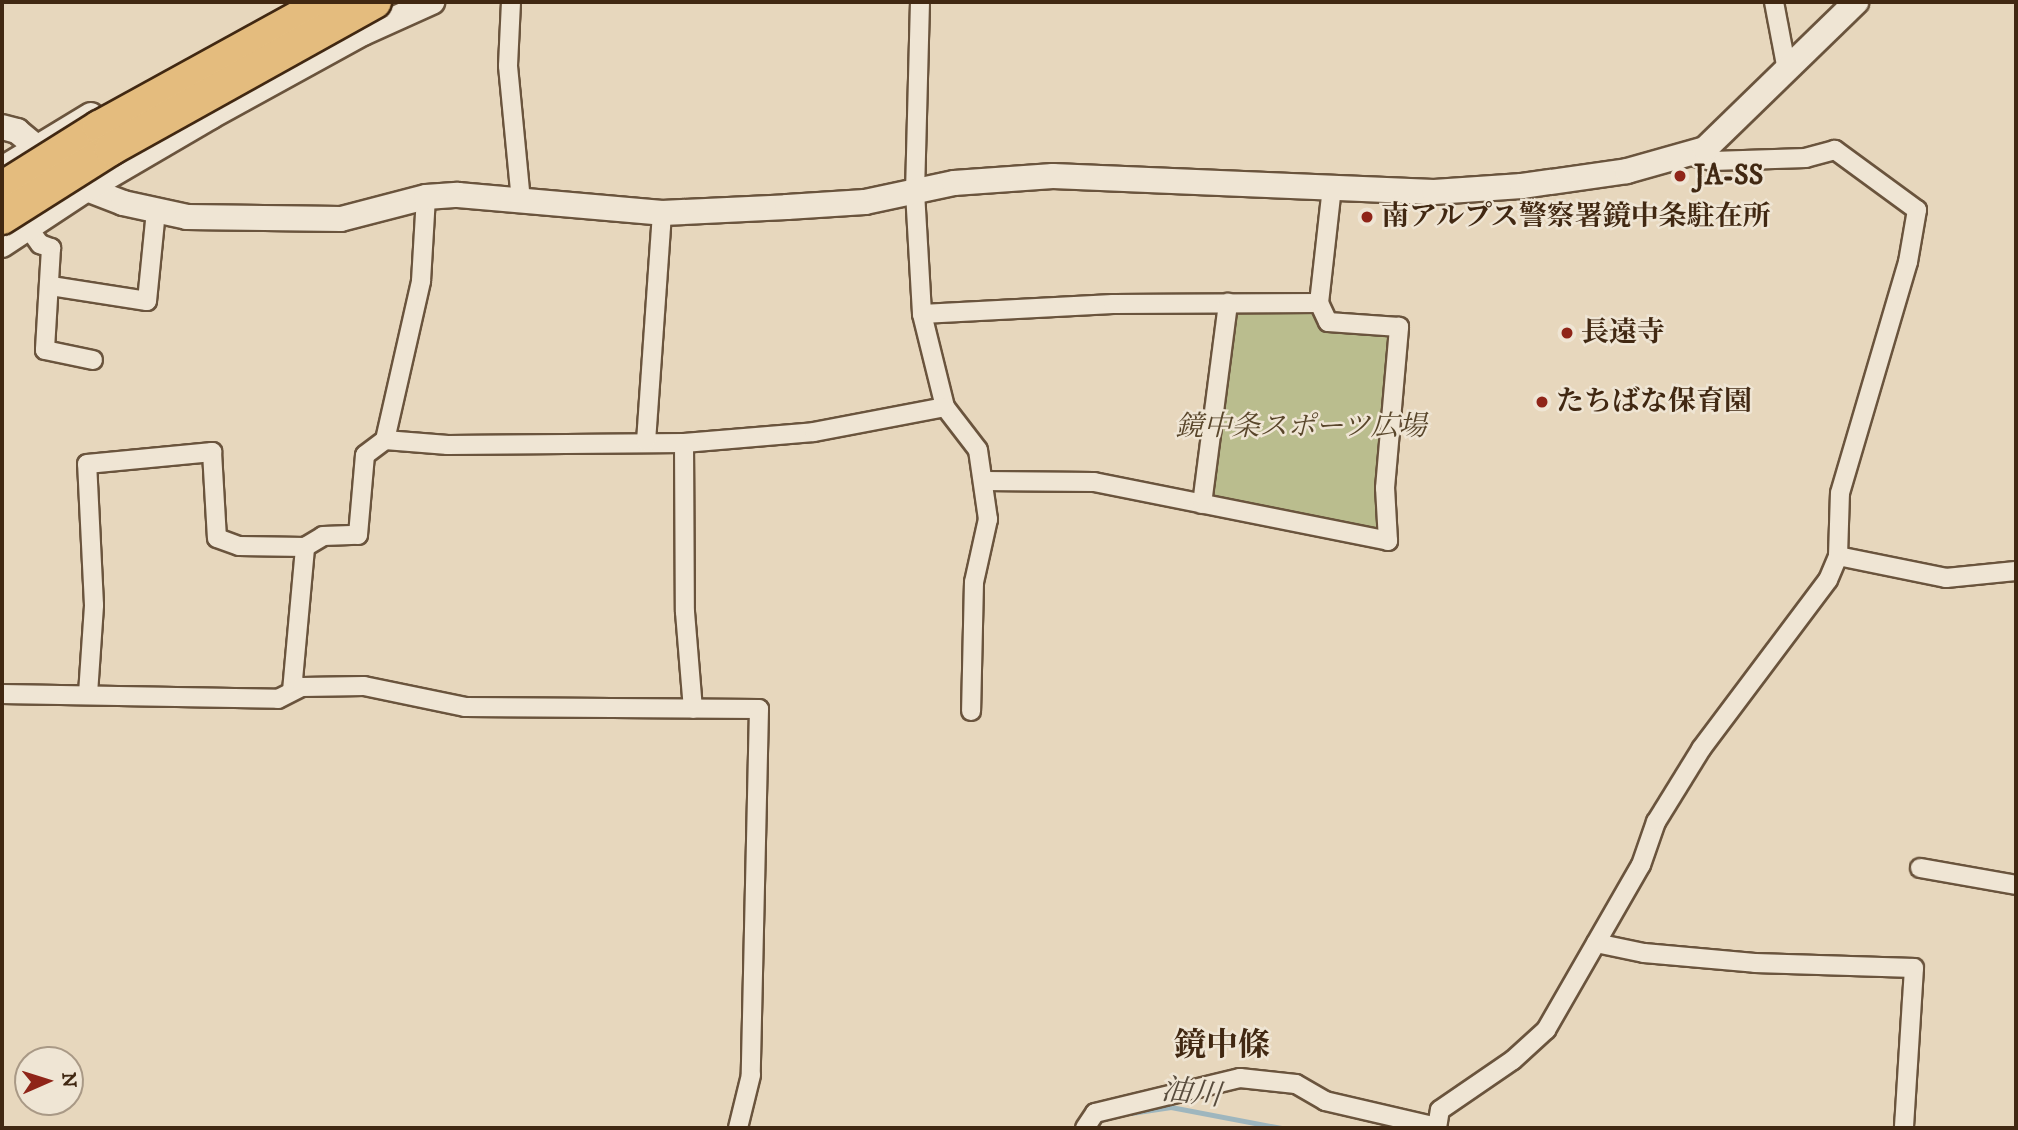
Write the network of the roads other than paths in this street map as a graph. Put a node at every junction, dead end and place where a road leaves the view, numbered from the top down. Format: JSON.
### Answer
{"nodes":[{"id":1,"x":300,"y":2,"type":"edge"},
{"id":2,"x":326,"y":2,"type":"edge"},
{"id":3,"x":375,"y":2,"type":"edge"},
{"id":4,"x":432,"y":2,"type":"edge"},
{"id":5,"x":511,"y":2,"type":"edge"},
{"id":6,"x":920,"y":2,"type":"edge"},
{"id":7,"x":1774,"y":2,"type":"edge"},
{"id":8,"x":1856,"y":2,"type":"edge"},
{"id":9,"x":1787,"y":70,"type":"junction"},
{"id":10,"x":2,"y":127,"type":"edge"},
{"id":11,"x":35,"y":147,"type":"junction"},
{"id":12,"x":1691,"y":156,"type":"junction"},
{"id":13,"x":140,"y":157,"type":"junction"},
{"id":14,"x":2,"y":169,"type":"edge"},
{"id":15,"x":2,"y":188,"type":"edge"},
{"id":16,"x":1332,"y":188,"type":"junction"},
{"id":17,"x":87,"y":189,"type":"junction"},
{"id":18,"x":915,"y":192,"type":"junction"},
{"id":19,"x":426,"y":197,"type":"junction"},
{"id":20,"x":521,"y":200,"type":"junction"},
{"id":21,"x":152,"y":210,"type":"junction"},
{"id":22,"x":663,"y":213,"type":"junction"},
{"id":23,"x":15,"y":223,"type":"edge"},
{"id":24,"x":2,"y":245,"type":"edge"},
{"id":25,"x":51,"y":286,"type":"junction"},
{"id":26,"x":1228,"y":303,"type":"junction"},
{"id":27,"x":1319,"y":303,"type":"junction"},
{"id":28,"x":922,"y":314,"type":"junction"},
{"id":29,"x":93,"y":360,"type":"dead end"},
{"id":30,"x":945,"y":407,"type":"junction"},
{"id":31,"x":385,"y":440,"type":"junction"},
{"id":32,"x":646,"y":442,"type":"junction"},
{"id":33,"x":684,"y":443,"type":"junction"},
{"id":34,"x":984,"y":481,"type":"junction"},
{"id":35,"x":1202,"y":504,"type":"junction"},
{"id":36,"x":305,"y":547,"type":"junction"},
{"id":37,"x":1838,"y":556,"type":"junction"},
{"id":38,"x":2016,"y":571,"type":"edge"},
{"id":39,"x":292,"y":691,"type":"junction"},
{"id":40,"x":2,"y":694,"type":"edge"},
{"id":41,"x":88,"y":694,"type":"junction"},
{"id":42,"x":693,"y":709,"type":"junction"},
{"id":43,"x":971,"y":711,"type":"dead end"},
{"id":44,"x":1920,"y":868,"type":"dead end"},
{"id":45,"x":2016,"y":885,"type":"edge"},
{"id":46,"x":1596,"y":943,"type":"junction"},
{"id":47,"x":1437,"y":1127,"type":"edge"},
{"id":48,"x":738,"y":1128,"type":"edge"},
{"id":49,"x":1085,"y":1128,"type":"edge"},
{"id":50,"x":1904,"y":1128,"type":"edge"}],
"edges":[{"from":1,"to":11,"type":"street"},
{"from":2,"to":15,"type":"highway","bridge":true},
{"from":3,"to":23,"type":"highway","bridge":true},
{"from":4,"to":13,"type":"street"},
{"from":5,"to":20,"type":"street"},
{"from":6,"to":18,"type":"street"},
{"from":7,"to":9,"type":"street"},
{"from":8,"to":9,"type":"street"},
{"from":9,"to":12,"type":"street"},
{"from":10,"to":11,"type":"street"},
{"from":11,"to":14,"type":"street"},
{"from":11,"to":17,"type":"street"},
{"from":12,"to":16,"type":"street"},
{"from":12,"to":37,"type":"street"},
{"from":13,"to":17,"type":"street"},
{"from":13,"to":21,"type":"street"},
{"from":16,"to":18,"type":"street"},
{"from":16,"to":27,"type":"street"},
{"from":17,"to":21,"type":"street"},
{"from":17,"to":23,"type":"street"},
{"from":18,"to":22,"type":"street"},
{"from":18,"to":28,"type":"street"},
{"from":19,"to":20,"type":"street"},
{"from":19,"to":21,"type":"street"},
{"from":19,"to":31,"type":"street"},
{"from":20,"to":22,"type":"street"},
{"from":21,"to":25,"type":"street"},
{"from":22,"to":32,"type":"street"},
{"from":23,"to":24,"type":"street"},
{"from":23,"to":25,"type":"street"},
{"from":25,"to":29,"type":"street"},
{"from":26,"to":27,"type":"street"},
{"from":26,"to":28,"type":"street"},
{"from":26,"to":35,"type":"street"},
{"from":27,"to":35,"type":"street"},
{"from":28,"to":30,"type":"street"},
{"from":30,"to":33,"type":"street"},
{"from":30,"to":34,"type":"street"},
{"from":31,"to":32,"type":"street"},
{"from":31,"to":36,"type":"street"},
{"from":32,"to":33,"type":"street"},
{"from":33,"to":42,"type":"street"},
{"from":34,"to":35,"type":"street"},
{"from":34,"to":43,"type":"street"},
{"from":36,"to":39,"type":"street"},
{"from":36,"to":41,"type":"street"},
{"from":37,"to":38,"type":"street"},
{"from":37,"to":46,"type":"street"},
{"from":39,"to":41,"type":"street"},
{"from":39,"to":42,"type":"street"},
{"from":40,"to":41,"type":"street"},
{"from":42,"to":48,"type":"street"},
{"from":44,"to":45,"type":"street"},
{"from":46,"to":47,"type":"street"},
{"from":46,"to":50,"type":"street"},
{"from":47,"to":49,"type":"street"}]}
